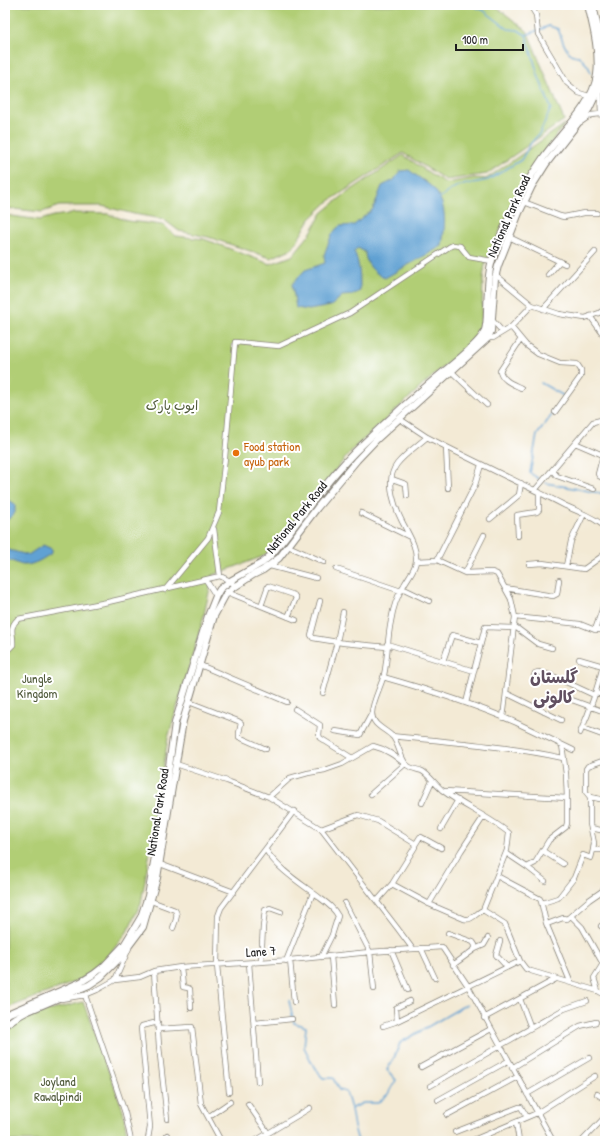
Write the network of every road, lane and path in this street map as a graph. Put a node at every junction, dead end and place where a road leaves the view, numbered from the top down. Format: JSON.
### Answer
{"nodes":[{"id":1,"x":530,"y":5,"type":"edge"},
{"id":2,"x":588,"y":5,"type":"edge"},
{"id":3,"x":593,"y":5,"type":"edge"},
{"id":4,"x":603,"y":42,"type":"edge"},
{"id":5,"x":602,"y":60,"type":"edge"},
{"id":6,"x":600,"y":87,"type":"junction"},
{"id":7,"x":589,"y":96,"type":"junction"},
{"id":8,"x":601,"y":114,"type":"junction"},
{"id":9,"x":605,"y":118,"type":"edge"},
{"id":10,"x":577,"y":125,"type":"junction"},
{"id":11,"x":524,"y":202,"type":"junction"},
{"id":12,"x":597,"y":213,"type":"dead end"},
{"id":13,"x":509,"y":237,"type":"junction"},
{"id":14,"x":595,"y":252,"type":"dead end"},
{"id":15,"x":492,"y":261,"type":"junction"},
{"id":16,"x":560,"y":261,"type":"junction"},
{"id":17,"x":565,"y":264,"type":"dead end"},
{"id":18,"x":496,"y":274,"type":"junction"},
{"id":19,"x":548,"y":274,"type":"dead end"},
{"id":20,"x":532,"y":305,"type":"junction"},
{"id":21,"x":543,"y":309,"type":"junction"},
{"id":22,"x":605,"y":309,"type":"edge"},
{"id":23,"x":590,"y":316,"type":"junction"},
{"id":24,"x":492,"y":320,"type":"junction"},
{"id":25,"x":511,"y":327,"type":"junction"},
{"id":26,"x":503,"y":332,"type":"junction"},
{"id":27,"x":605,"y":337,"type":"edge"},
{"id":28,"x":488,"y":338,"type":"junction"},
{"id":29,"x":521,"y":339,"type":"junction"},
{"id":30,"x":452,"y":372,"type":"junction"},
{"id":31,"x":442,"y":377,"type":"junction"},
{"id":32,"x":521,"y":388,"type":"dead end"},
{"id":33,"x":487,"y":405,"type":"dead end"},
{"id":34,"x":555,"y":412,"type":"dead end"},
{"id":35,"x":400,"y":419,"type":"junction"},
{"id":36,"x":605,"y":421,"type":"edge"},
{"id":37,"x":426,"y":437,"type":"junction"},
{"id":38,"x":575,"y":443,"type":"junction"},
{"id":39,"x":446,"y":447,"type":"junction"},
{"id":40,"x":481,"y":465,"type":"junction"},
{"id":41,"x":347,"y":467,"type":"junction"},
{"id":42,"x":552,"y":470,"type":"junction"},
{"id":43,"x":392,"y":479,"type":"junction"},
{"id":44,"x":605,"y":479,"type":"edge"},
{"id":45,"x":521,"y":483,"type":"junction"},
{"id":46,"x":448,"y":488,"type":"dead end"},
{"id":47,"x":594,"y":489,"type":"dead end"},
{"id":48,"x":537,"y":491,"type":"junction"},
{"id":49,"x":407,"y":496,"type":"dead end"},
{"id":50,"x":361,"y":513,"type":"dead end"},
{"id":51,"x":584,"y":514,"type":"junction"},
{"id":52,"x":490,"y":519,"type":"dead end"},
{"id":53,"x":596,"y":519,"type":"junction"},
{"id":54,"x":605,"y":521,"type":"edge"},
{"id":55,"x":213,"y":527,"type":"junction"},
{"id":56,"x":605,"y":527,"type":"edge"},
{"id":57,"x":484,"y":535,"type":"dead end"},
{"id":58,"x":518,"y":536,"type":"dead end"},
{"id":59,"x":411,"y":537,"type":"junction"},
{"id":60,"x":288,"y":546,"type":"junction"},
{"id":61,"x":605,"y":554,"type":"edge"},
{"id":62,"x":437,"y":560,"type":"junction"},
{"id":63,"x":416,"y":561,"type":"junction"},
{"id":64,"x":324,"y":562,"type":"dead end"},
{"id":65,"x":529,"y":564,"type":"dead end"},
{"id":66,"x":270,"y":566,"type":"junction"},
{"id":67,"x":566,"y":566,"type":"junction"},
{"id":68,"x":336,"y":569,"type":"dead end"},
{"id":69,"x":465,"y":573,"type":"junction"},
{"id":70,"x":220,"y":576,"type":"junction"},
{"id":71,"x":316,"y":578,"type":"dead end"},
{"id":72,"x":206,"y":580,"type":"junction"},
{"id":73,"x":559,"y":580,"type":"dead end"},
{"id":74,"x":230,"y":581,"type":"junction"},
{"id":75,"x":173,"y":582,"type":"junction"},
{"id":76,"x":235,"y":586,"type":"junction"},
{"id":77,"x":177,"y":587,"type":"junction"},
{"id":78,"x":505,"y":588,"type":"junction"},
{"id":79,"x":402,"y":589,"type":"junction"},
{"id":80,"x":165,"y":590,"type":"junction"},
{"id":81,"x":228,"y":592,"type":"junction"},
{"id":82,"x":216,"y":596,"type":"junction"},
{"id":83,"x":320,"y":601,"type":"dead end"},
{"id":84,"x":429,"y":601,"type":"dead end"},
{"id":85,"x":605,"y":601,"type":"edge"},
{"id":86,"x":261,"y":606,"type":"junction"},
{"id":87,"x":343,"y":612,"type":"dead end"},
{"id":88,"x":288,"y":617,"type":"junction"},
{"id":89,"x":515,"y":617,"type":"junction"},
{"id":90,"x":296,"y":620,"type":"dead end"},
{"id":91,"x":514,"y":627,"type":"junction"},
{"id":92,"x":595,"y":630,"type":"junction"},
{"id":93,"x":605,"y":630,"type":"edge"},
{"id":94,"x":337,"y":642,"type":"junction"},
{"id":95,"x":481,"y":643,"type":"junction"},
{"id":96,"x":387,"y":646,"type":"junction"},
{"id":97,"x":552,"y":648,"type":"dead end"},
{"id":98,"x":5,"y":649,"type":"edge"},
{"id":99,"x":605,"y":658,"type":"edge"},
{"id":100,"x":579,"y":659,"type":"dead end"},
{"id":101,"x":443,"y":661,"type":"junction"},
{"id":102,"x":200,"y":665,"type":"junction"},
{"id":103,"x":603,"y":666,"type":"junction"},
{"id":104,"x":474,"y":671,"type":"junction"},
{"id":105,"x":383,"y":677,"type":"junction"},
{"id":106,"x":533,"y":681,"type":"dead end"},
{"id":107,"x":323,"y":693,"type":"dead end"},
{"id":108,"x":506,"y":693,"type":"junction"},
{"id":109,"x":595,"y":694,"type":"junction"},
{"id":110,"x":561,"y":696,"type":"dead end"},
{"id":111,"x":605,"y":696,"type":"edge"},
{"id":112,"x":189,"y":702,"type":"junction"},
{"id":113,"x":287,"y":702,"type":"dead end"},
{"id":114,"x":466,"y":703,"type":"junction"},
{"id":115,"x":590,"y":707,"type":"junction"},
{"id":116,"x":295,"y":709,"type":"dead end"},
{"id":117,"x":605,"y":712,"type":"edge"},
{"id":118,"x":372,"y":713,"type":"junction"},
{"id":119,"x":503,"y":718,"type":"junction"},
{"id":120,"x":561,"y":720,"type":"dead end"},
{"id":121,"x":583,"y":728,"type":"junction"},
{"id":122,"x":335,"y":731,"type":"dead end"},
{"id":123,"x":580,"y":733,"type":"dead end"},
{"id":124,"x":392,"y":736,"type":"junction"},
{"id":125,"x":605,"y":736,"type":"edge"},
{"id":126,"x":562,"y":745,"type":"junction"},
{"id":127,"x":266,"y":749,"type":"dead end"},
{"id":128,"x":573,"y":750,"type":"dead end"},
{"id":129,"x":352,"y":758,"type":"junction"},
{"id":130,"x":563,"y":758,"type":"junction"},
{"id":131,"x":605,"y":760,"type":"edge"},
{"id":132,"x":176,"y":764,"type":"junction"},
{"id":133,"x":405,"y":764,"type":"junction"},
{"id":134,"x":432,"y":781,"type":"junction"},
{"id":135,"x":443,"y":790,"type":"junction"},
{"id":136,"x":371,"y":794,"type":"dead end"},
{"id":137,"x":269,"y":797,"type":"junction"},
{"id":138,"x":590,"y":797,"type":"junction"},
{"id":139,"x":567,"y":798,"type":"junction"},
{"id":140,"x":458,"y":800,"type":"junction"},
{"id":141,"x":605,"y":800,"type":"edge"},
{"id":142,"x":422,"y":803,"type":"dead end"},
{"id":143,"x":294,"y":811,"type":"junction"},
{"id":144,"x":484,"y":816,"type":"junction"},
{"id":145,"x":591,"y":828,"type":"junction"},
{"id":146,"x":321,"y":829,"type":"junction"},
{"id":147,"x":441,"y":829,"type":"dead end"},
{"id":148,"x":605,"y":831,"type":"edge"},
{"id":149,"x":415,"y":845,"type":"junction"},
{"id":150,"x":441,"y":848,"type":"dead end"},
{"id":151,"x":266,"y":850,"type":"junction"},
{"id":152,"x":593,"y":850,"type":"junction"},
{"id":153,"x":605,"y":850,"type":"edge"},
{"id":154,"x":542,"y":851,"type":"junction"},
{"id":155,"x":506,"y":853,"type":"junction"},
{"id":156,"x":160,"y":864,"type":"junction"},
{"id":157,"x":562,"y":864,"type":"dead end"},
{"id":158,"x":527,"y":867,"type":"junction"},
{"id":159,"x":497,"y":876,"type":"junction"},
{"id":160,"x":545,"y":881,"type":"dead end"},
{"id":161,"x":392,"y":884,"type":"junction"},
{"id":162,"x":605,"y":889,"type":"edge"},
{"id":163,"x":152,"y":890,"type":"junction"},
{"id":164,"x":234,"y":892,"type":"junction"},
{"id":165,"x":314,"y":893,"type":"junction"},
{"id":166,"x":151,"y":901,"type":"junction"},
{"id":167,"x":377,"y":901,"type":"junction"},
{"id":168,"x":345,"y":903,"type":"dead end"},
{"id":169,"x":542,"y":903,"type":"junction"},
{"id":170,"x":429,"y":904,"type":"junction"},
{"id":171,"x":483,"y":910,"type":"junction"},
{"id":172,"x":281,"y":912,"type":"dead end"},
{"id":173,"x":571,"y":916,"type":"junction"},
{"id":174,"x":546,"y":924,"type":"junction"},
{"id":175,"x":173,"y":928,"type":"dead end"},
{"id":176,"x":448,"y":933,"type":"dead end"},
{"id":177,"x":488,"y":938,"type":"dead end"},
{"id":178,"x":500,"y":941,"type":"dead end"},
{"id":179,"x":130,"y":946,"type":"junction"},
{"id":180,"x":412,"y":948,"type":"junction"},
{"id":181,"x":421,"y":948,"type":"junction"},
{"id":182,"x":475,"y":949,"type":"junction"},
{"id":183,"x":391,"y":950,"type":"junction"},
{"id":184,"x":370,"y":952,"type":"junction"},
{"id":185,"x":331,"y":956,"type":"junction"},
{"id":186,"x":321,"y":957,"type":"junction"},
{"id":187,"x":288,"y":960,"type":"junction"},
{"id":188,"x":520,"y":961,"type":"junction"},
{"id":189,"x":261,"y":962,"type":"junction"},
{"id":190,"x":249,"y":963,"type":"junction"},
{"id":191,"x":217,"y":965,"type":"junction"},
{"id":192,"x":453,"y":965,"type":"junction"},
{"id":193,"x":604,"y":966,"type":"edge"},
{"id":194,"x":182,"y":967,"type":"junction"},
{"id":195,"x":507,"y":967,"type":"junction"},
{"id":196,"x":154,"y":971,"type":"junction"},
{"id":197,"x":436,"y":978,"type":"dead end"},
{"id":198,"x":556,"y":979,"type":"junction"},
{"id":199,"x":115,"y":980,"type":"junction"},
{"id":200,"x":570,"y":982,"type":"junction"},
{"id":201,"x":468,"y":986,"type":"junction"},
{"id":202,"x":374,"y":989,"type":"dead end"},
{"id":203,"x":408,"y":990,"type":"dead end"},
{"id":204,"x":598,"y":991,"type":"junction"},
{"id":205,"x":85,"y":995,"type":"junction"},
{"id":206,"x":605,"y":995,"type":"edge"},
{"id":207,"x":520,"y":998,"type":"junction"},
{"id":208,"x":58,"y":999,"type":"junction"},
{"id":209,"x":410,"y":1001,"type":"dead end"},
{"id":210,"x":588,"y":1001,"type":"dead end"},
{"id":211,"x":294,"y":1002,"type":"dead end"},
{"id":212,"x":335,"y":1005,"type":"dead end"},
{"id":213,"x":191,"y":1008,"type":"dead end"},
{"id":214,"x":5,"y":1015,"type":"edge"},
{"id":215,"x":484,"y":1018,"type":"junction"},
{"id":216,"x":292,"y":1019,"type":"dead end"},
{"id":217,"x":397,"y":1021,"type":"junction"},
{"id":218,"x":158,"y":1022,"type":"junction"},
{"id":219,"x":596,"y":1022,"type":"dead end"},
{"id":220,"x":255,"y":1023,"type":"junction"},
{"id":221,"x":5,"y":1025,"type":"edge"},
{"id":222,"x":383,"y":1026,"type":"dead end"},
{"id":223,"x":158,"y":1028,"type":"junction"},
{"id":224,"x":531,"y":1028,"type":"junction"},
{"id":225,"x":491,"y":1029,"type":"junction"},
{"id":226,"x":500,"y":1046,"type":"junction"},
{"id":227,"x":589,"y":1058,"type":"dead end"},
{"id":228,"x":508,"y":1061,"type":"junction"},
{"id":229,"x":421,"y":1067,"type":"dead end"},
{"id":230,"x":512,"y":1068,"type":"junction"},
{"id":231,"x":595,"y":1076,"type":"dead end"},
{"id":232,"x":517,"y":1077,"type":"junction"},
{"id":233,"x":258,"y":1082,"type":"dead end"},
{"id":234,"x":430,"y":1086,"type":"dead end"},
{"id":235,"x":229,"y":1092,"type":"dead end"},
{"id":236,"x":527,"y":1094,"type":"junction"},
{"id":237,"x":597,"y":1094,"type":"dead end"},
{"id":238,"x":438,"y":1100,"type":"dead end"},
{"id":239,"x":605,"y":1100,"type":"edge"},
{"id":240,"x":230,"y":1102,"type":"dead end"},
{"id":241,"x":248,"y":1104,"type":"dead end"},
{"id":242,"x":310,"y":1108,"type":"dead end"},
{"id":243,"x":537,"y":1113,"type":"junction"},
{"id":244,"x":447,"y":1115,"type":"dead end"},
{"id":245,"x":208,"y":1117,"type":"junction"},
{"id":246,"x":527,"y":1117,"type":"junction"},
{"id":247,"x":605,"y":1117,"type":"edge"},
{"id":248,"x":167,"y":1119,"type":"dead end"},
{"id":249,"x":516,"y":1122,"type":"junction"},
{"id":250,"x":455,"y":1132,"type":"dead end"},
{"id":251,"x":268,"y":1133,"type":"junction"},
{"id":252,"x":167,"y":1135,"type":"dead end"},
{"id":253,"x":131,"y":1141,"type":"edge"},
{"id":254,"x":146,"y":1141,"type":"edge"},
{"id":255,"x":171,"y":1141,"type":"edge"},
{"id":256,"x":221,"y":1141,"type":"edge"},
{"id":257,"x":255,"y":1141,"type":"edge"},
{"id":258,"x":471,"y":1141,"type":"edge"},
{"id":259,"x":519,"y":1141,"type":"edge"},
{"id":260,"x":553,"y":1141,"type":"edge"},
{"id":261,"x":582,"y":1141,"type":"edge"}],
"edges":[{"from":1,"to":7,"type":"street"},
{"from":2,"to":5,"type":"main road","name":"National Park Road"},
{"from":3,"to":4,"type":"main road","name":"National Park Road"},
{"from":4,"to":5,"type":"main road","name":"National Park Road"},
{"from":5,"to":6,"type":"main road","name":"National Park Road"},
{"from":5,"to":7,"type":"main road","name":"National Park Road"},
{"from":6,"to":8,"type":"street"},
{"from":6,"to":10,"type":"main road","name":"National Park Road"},
{"from":7,"to":15,"type":"main road","name":"National Park Road"},
{"from":8,"to":9,"type":"street"},
{"from":8,"to":10,"type":"street"},
{"from":10,"to":11,"type":"main road","name":"National Park Road"},
{"from":11,"to":12,"type":"street"},
{"from":11,"to":13,"type":"main road","name":"National Park Road"},
{"from":13,"to":16,"type":"street"},
{"from":13,"to":18,"type":"main road","name":"National Park Road"},
{"from":14,"to":21,"type":"street"},
{"from":15,"to":31,"type":"main road","name":"National Park Road"},
{"from":15,"to":55,"type":"street"},
{"from":16,"to":17,"type":"street"},
{"from":16,"to":19,"type":"street"},
{"from":18,"to":20,"type":"street"},
{"from":18,"to":24,"type":"main road","name":"National Park Road"},
{"from":20,"to":21,"type":"street"},
{"from":20,"to":25,"type":"street"},
{"from":21,"to":23,"type":"street"},
{"from":22,"to":23,"type":"street"},
{"from":23,"to":27,"type":"street"},
{"from":24,"to":26,"type":"street"},
{"from":24,"to":28,"type":"main road","name":"National Park Road"},
{"from":25,"to":26,"type":"street"},
{"from":25,"to":29,"type":"street"},
{"from":26,"to":28,"type":"street"},
{"from":28,"to":30,"type":"main road","name":"National Park Road"},
{"from":29,"to":32,"type":"street"},
{"from":29,"to":34,"type":"street"},
{"from":30,"to":31,"type":"main road","name":"National Park Road"},
{"from":30,"to":33,"type":"street"},
{"from":31,"to":35,"type":"main road","name":"National Park Road"},
{"from":31,"to":41,"type":"main road","name":"National Park Road"},
{"from":35,"to":37,"type":"street"},
{"from":35,"to":41,"type":"main road","name":"National Park Road"},
{"from":36,"to":38,"type":"street"},
{"from":37,"to":39,"type":"street"},
{"from":37,"to":43,"type":"street"},
{"from":38,"to":42,"type":"street"},
{"from":38,"to":44,"type":"street"},
{"from":39,"to":40,"type":"street"},
{"from":39,"to":46,"type":"street"},
{"from":40,"to":45,"type":"street"},
{"from":40,"to":62,"type":"street"},
{"from":41,"to":60,"type":"main road","name":"National Park Road"},
{"from":41,"to":74,"type":"main road","name":"National Park Road"},
{"from":42,"to":47,"type":"street"},
{"from":42,"to":48,"type":"street"},
{"from":43,"to":49,"type":"street"},
{"from":43,"to":59,"type":"street"},
{"from":45,"to":48,"type":"street"},
{"from":45,"to":52,"type":"street"},
{"from":48,"to":51,"type":"street"},
{"from":48,"to":58,"type":"street"},
{"from":50,"to":59,"type":"street"},
{"from":51,"to":53,"type":"street"},
{"from":51,"to":67,"type":"street"},
{"from":53,"to":54,"type":"street"},
{"from":53,"to":56,"type":"street"},
{"from":55,"to":70,"type":"street"},
{"from":55,"to":75,"type":"street"},
{"from":57,"to":69,"type":"street"},
{"from":59,"to":63,"type":"street"},
{"from":60,"to":64,"type":"street"},
{"from":60,"to":66,"type":"main road","name":"National Park Road"},
{"from":61,"to":67,"type":"street"},
{"from":62,"to":63,"type":"street"},
{"from":62,"to":69,"type":"street"},
{"from":63,"to":79,"type":"street"},
{"from":65,"to":67,"type":"street"},
{"from":66,"to":71,"type":"street"},
{"from":66,"to":76,"type":"main road","name":"National Park Road"},
{"from":68,"to":79,"type":"street"},
{"from":69,"to":78,"type":"street"},
{"from":70,"to":72,"type":"street"},
{"from":70,"to":74,"type":"street"},
{"from":72,"to":77,"type":"street"},
{"from":72,"to":82,"type":"street"},
{"from":73,"to":78,"type":"street"},
{"from":74,"to":76,"type":"street"},
{"from":74,"to":82,"type":"main road","name":"National Park Road"},
{"from":75,"to":77,"type":"street"},
{"from":75,"to":80,"type":"street"},
{"from":76,"to":81,"type":"main road","name":"National Park Road"},
{"from":77,"to":80,"type":"street"},
{"from":78,"to":89,"type":"street"},
{"from":79,"to":84,"type":"street"},
{"from":79,"to":96,"type":"street"},
{"from":80,"to":98,"type":"street"},
{"from":81,"to":86,"type":"street"},
{"from":81,"to":102,"type":"main road","name":"National Park Road"},
{"from":82,"to":163,"type":"main road","name":"National Park Road"},
{"from":83,"to":94,"type":"street"},
{"from":85,"to":92,"type":"street"},
{"from":86,"to":88,"type":"street"},
{"from":86,"to":88,"type":"street"},
{"from":87,"to":94,"type":"street"},
{"from":88,"to":90,"type":"street"},
{"from":89,"to":91,"type":"street"},
{"from":89,"to":92,"type":"street"},
{"from":91,"to":95,"type":"street"},
{"from":91,"to":97,"type":"street"},
{"from":91,"to":108,"type":"street"},
{"from":92,"to":93,"type":"street"},
{"from":94,"to":96,"type":"street"},
{"from":94,"to":107,"type":"street"},
{"from":95,"to":101,"type":"street"},
{"from":95,"to":104,"type":"street"},
{"from":96,"to":101,"type":"street"},
{"from":96,"to":105,"type":"street"},
{"from":99,"to":103,"type":"street"},
{"from":100,"to":103,"type":"street"},
{"from":101,"to":104,"type":"street"},
{"from":102,"to":112,"type":"main road","name":"National Park Road"},
{"from":102,"to":113,"type":"street"},
{"from":103,"to":109,"type":"street"},
{"from":104,"to":114,"type":"street"},
{"from":105,"to":114,"type":"street"},
{"from":105,"to":118,"type":"street"},
{"from":106,"to":109,"type":"street"},
{"from":108,"to":119,"type":"street"},
{"from":108,"to":120,"type":"street"},
{"from":109,"to":111,"type":"street"},
{"from":109,"to":115,"type":"street"},
{"from":110,"to":115,"type":"street"},
{"from":112,"to":127,"type":"street"},
{"from":112,"to":132,"type":"main road","name":"National Park Road"},
{"from":114,"to":119,"type":"street"},
{"from":115,"to":117,"type":"street"},
{"from":115,"to":121,"type":"street"},
{"from":116,"to":129,"type":"street"},
{"from":118,"to":122,"type":"street"},
{"from":118,"to":124,"type":"street"},
{"from":119,"to":126,"type":"street"},
{"from":121,"to":123,"type":"street"},
{"from":121,"to":125,"type":"street"},
{"from":124,"to":130,"type":"street"},
{"from":124,"to":133,"type":"street"},
{"from":126,"to":128,"type":"street"},
{"from":126,"to":130,"type":"street"},
{"from":129,"to":133,"type":"street"},
{"from":129,"to":137,"type":"street"},
{"from":130,"to":139,"type":"street"},
{"from":131,"to":138,"type":"street"},
{"from":132,"to":137,"type":"street"},
{"from":132,"to":156,"type":"main road","name":"National Park Road"},
{"from":133,"to":134,"type":"street"},
{"from":133,"to":136,"type":"street"},
{"from":134,"to":135,"type":"street"},
{"from":134,"to":142,"type":"street"},
{"from":135,"to":139,"type":"street"},
{"from":135,"to":140,"type":"street"},
{"from":137,"to":143,"type":"street"},
{"from":138,"to":141,"type":"street"},
{"from":138,"to":145,"type":"street"},
{"from":139,"to":154,"type":"street"},
{"from":140,"to":144,"type":"street"},
{"from":140,"to":147,"type":"street"},
{"from":143,"to":146,"type":"street"},
{"from":143,"to":151,"type":"street"},
{"from":144,"to":155,"type":"street"},
{"from":144,"to":170,"type":"street"},
{"from":145,"to":148,"type":"street"},
{"from":145,"to":152,"type":"street"},
{"from":146,"to":149,"type":"street"},
{"from":146,"to":167,"type":"street"},
{"from":149,"to":150,"type":"street"},
{"from":149,"to":161,"type":"street"},
{"from":151,"to":164,"type":"street"},
{"from":151,"to":165,"type":"street"},
{"from":152,"to":153,"type":"street"},
{"from":152,"to":169,"type":"street"},
{"from":154,"to":157,"type":"street"},
{"from":154,"to":158,"type":"street"},
{"from":155,"to":158,"type":"street"},
{"from":155,"to":159,"type":"street"},
{"from":156,"to":163,"type":"main road","name":"National Park Road"},
{"from":156,"to":164,"type":"street"},
{"from":158,"to":160,"type":"street"},
{"from":159,"to":169,"type":"street"},
{"from":159,"to":171,"type":"street"},
{"from":161,"to":167,"type":"street"},
{"from":161,"to":170,"type":"street"},
{"from":162,"to":173,"type":"street"},
{"from":163,"to":166,"type":"main road","name":"National Park Road"},
{"from":163,"to":214,"type":"main road","name":"National Park Road"},
{"from":164,"to":191,"type":"street"},
{"from":165,"to":186,"type":"street"},
{"from":165,"to":187,"type":"street"},
{"from":166,"to":175,"type":"street"},
{"from":166,"to":179,"type":"main road","name":"National Park Road"},
{"from":167,"to":180,"type":"street"},
{"from":168,"to":184,"type":"street"},
{"from":169,"to":174,"type":"street"},
{"from":170,"to":171,"type":"street"},
{"from":171,"to":188,"type":"street"},
{"from":172,"to":189,"type":"street"},
{"from":173,"to":174,"type":"street"},
{"from":173,"to":193,"type":"street"},
{"from":174,"to":200,"type":"street"},
{"from":176,"to":182,"type":"street"},
{"from":177,"to":182,"type":"street"},
{"from":178,"to":195,"type":"street"},
{"from":179,"to":199,"type":"street"},
{"from":179,"to":208,"type":"main road","name":"National Park Road"},
{"from":180,"to":181,"type":"street","name":"Lane 7"},
{"from":180,"to":183,"type":"street","name":"Lane 7"},
{"from":181,"to":192,"type":"street","name":"Lane 7"},
{"from":181,"to":197,"type":"street"},
{"from":182,"to":192,"type":"street"},
{"from":183,"to":184,"type":"street","name":"Lane 7"},
{"from":183,"to":203,"type":"street"},
{"from":184,"to":185,"type":"street","name":"Lane 7"},
{"from":184,"to":202,"type":"street"},
{"from":185,"to":186,"type":"street","name":"Lane 7"},
{"from":185,"to":212,"type":"street"},
{"from":186,"to":187,"type":"street","name":"Lane 7"},
{"from":187,"to":189,"type":"street","name":"Lane 7"},
{"from":187,"to":211,"type":"street"},
{"from":188,"to":195,"type":"street"},
{"from":188,"to":198,"type":"street"},
{"from":189,"to":190,"type":"street","name":"Lane 7"},
{"from":190,"to":191,"type":"street","name":"Lane 7"},
{"from":190,"to":220,"type":"street"},
{"from":191,"to":194,"type":"street","name":"Lane 7"},
{"from":191,"to":235,"type":"street"},
{"from":192,"to":201,"type":"street"},
{"from":193,"to":204,"type":"street"},
{"from":194,"to":196,"type":"street","name":"Lane 7"},
{"from":194,"to":213,"type":"street"},
{"from":195,"to":201,"type":"street"},
{"from":196,"to":199,"type":"street","name":"Lane 7"},
{"from":196,"to":218,"type":"street"},
{"from":198,"to":200,"type":"street"},
{"from":198,"to":207,"type":"street"},
{"from":199,"to":205,"type":"street","name":"Lane 7"},
{"from":200,"to":204,"type":"street"},
{"from":201,"to":215,"type":"street"},
{"from":201,"to":217,"type":"street"},
{"from":204,"to":206,"type":"street"},
{"from":205,"to":208,"type":"street","name":"Lane 7"},
{"from":205,"to":253,"type":"street"},
{"from":207,"to":215,"type":"street"},
{"from":207,"to":224,"type":"street"},
{"from":208,"to":221,"type":"main road","name":"National Park Road"},
{"from":209,"to":217,"type":"street"},
{"from":210,"to":224,"type":"street"},
{"from":215,"to":225,"type":"street"},
{"from":216,"to":220,"type":"street"},
{"from":217,"to":222,"type":"street"},
{"from":218,"to":223,"type":"street"},
{"from":218,"to":254,"type":"street"},
{"from":219,"to":230,"type":"street"},
{"from":220,"to":233,"type":"street"},
{"from":223,"to":245,"type":"street"},
{"from":223,"to":248,"type":"street"},
{"from":224,"to":226,"type":"street"},
{"from":225,"to":226,"type":"street"},
{"from":225,"to":229,"type":"street"},
{"from":226,"to":228,"type":"street"},
{"from":226,"to":234,"type":"street"},
{"from":227,"to":236,"type":"street"},
{"from":228,"to":230,"type":"street"},
{"from":228,"to":238,"type":"street"},
{"from":230,"to":232,"type":"street"},
{"from":231,"to":243,"type":"street"},
{"from":232,"to":236,"type":"street"},
{"from":232,"to":244,"type":"street"},
{"from":236,"to":243,"type":"street"},
{"from":237,"to":239,"type":"street"},
{"from":240,"to":245,"type":"street"},
{"from":241,"to":251,"type":"street"},
{"from":242,"to":251,"type":"street"},
{"from":243,"to":246,"type":"street"},
{"from":243,"to":260,"type":"street"},
{"from":245,"to":256,"type":"street"},
{"from":246,"to":249,"type":"street"},
{"from":246,"to":250,"type":"street"},
{"from":247,"to":261,"type":"street"},
{"from":249,"to":258,"type":"street"},
{"from":249,"to":259,"type":"street"},
{"from":251,"to":257,"type":"street"},
{"from":252,"to":255,"type":"street"}]}
